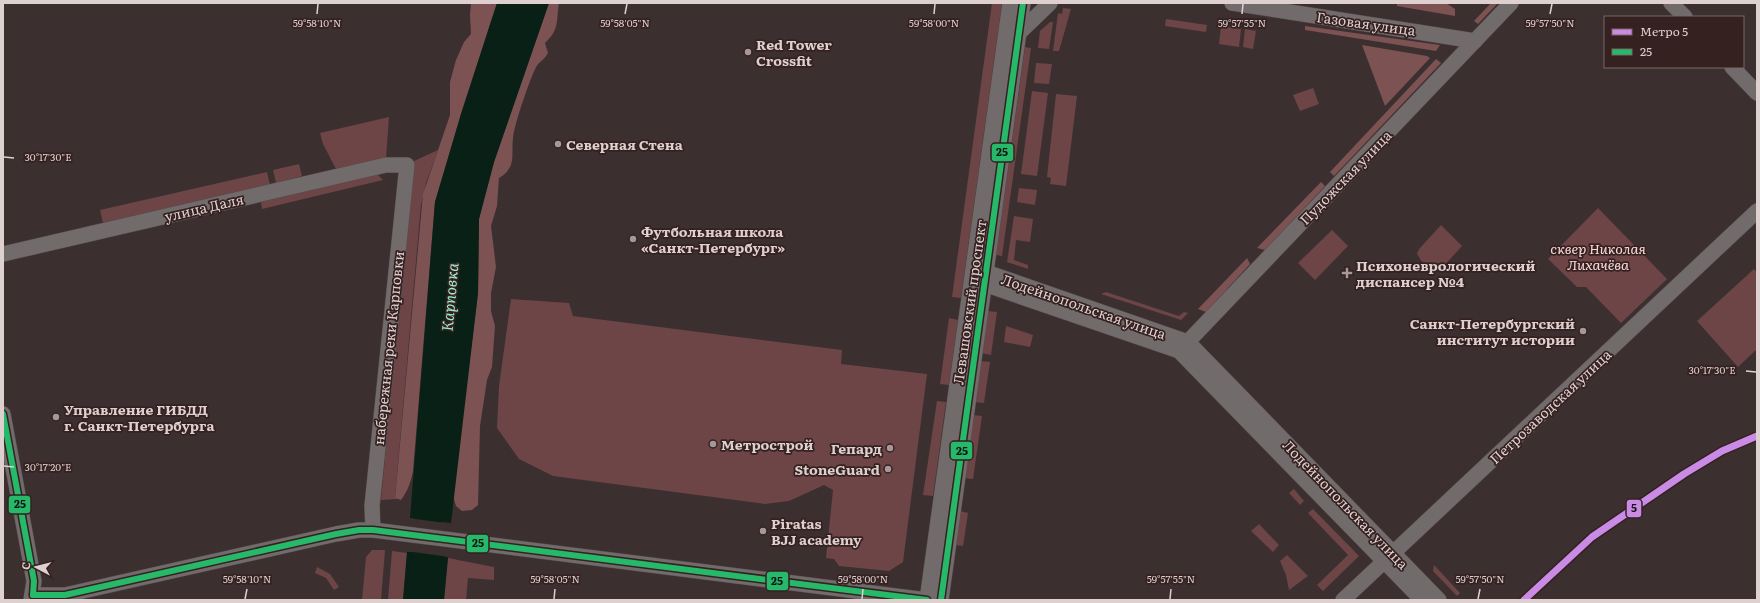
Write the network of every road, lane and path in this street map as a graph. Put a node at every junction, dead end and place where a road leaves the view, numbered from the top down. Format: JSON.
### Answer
{"nodes":[{"id":1,"x":1010,"y":3,"type":"edge"},
{"id":2,"x":1050,"y":3,"type":"edge"},
{"id":3,"x":1232,"y":3,"type":"edge"},
{"id":4,"x":1511,"y":3,"type":"edge"},
{"id":5,"x":1671,"y":3,"type":"edge"},
{"id":6,"x":1026,"y":6,"type":"edge"},
{"id":7,"x":1683,"y":16,"type":"edge"},
{"id":8,"x":1013,"y":31,"type":"junction"},
{"id":9,"x":1475,"y":41,"type":"junction"},
{"id":10,"x":1733,"y":68,"type":"edge"},
{"id":11,"x":1757,"y":93,"type":"edge"},
{"id":12,"x":406,"y":166,"type":"joint"},
{"id":13,"x":1757,"y":211,"type":"edge"},
{"id":14,"x":3,"y":254,"type":"edge"},
{"id":15,"x":981,"y":277,"type":"junction"},
{"id":16,"x":1183,"y":346,"type":"junction"},
{"id":17,"x":3,"y":414,"type":"edge"},
{"id":18,"x":373,"y":530,"type":"junction"},
{"id":19,"x":1389,"y":557,"type":"junction"},
{"id":20,"x":32,"y":598,"type":"edge"},
{"id":21,"x":927,"y":600,"type":"edge"},
{"id":22,"x":941,"y":600,"type":"edge"},
{"id":23,"x":1343,"y":600,"type":"edge"},
{"id":24,"x":1422,"y":600,"type":"edge"},
{"id":25,"x":1439,"y":600,"type":"edge"}],
"edges":[{"from":1,"to":8,"type":"street","name":"Левашовский проспект"},
{"from":2,"to":8,"type":"street"},
{"from":3,"to":9,"type":"street","name":"Газовая улица"},
{"from":4,"to":9,"type":"street","name":"Пудожская улица"},
{"from":5,"to":7,"type":"street"},
{"from":6,"to":8,"type":"street"},
{"from":8,"to":15,"type":"street","name":"Левашовский проспект"},
{"from":9,"to":16,"type":"street","name":"Пудожская улица"},
{"from":10,"to":11,"type":"street"},
{"from":12,"to":14,"type":"street","name":"улица Даля"},
{"from":12,"to":18,"type":"street","name":"набережная реки Карповки"},
{"from":13,"to":19,"type":"street","name":"Петрозаводская улица"},
{"from":15,"to":16,"type":"street","name":"Лодейнопольская улица"},
{"from":15,"to":21,"type":"street","name":"Левашовский проспект"},
{"from":15,"to":22,"type":"street","name":"Левашовский проспект"},
{"from":16,"to":19,"type":"street","name":"Лодейнопольская улица"},
{"from":17,"to":20,"type":"street"},
{"from":18,"to":20,"type":"street"},
{"from":18,"to":21,"type":"street"},
{"from":19,"to":23,"type":"street","name":"Петрозаводская улица"},
{"from":19,"to":24,"type":"street","name":"Лодейнопольская улица"},
{"from":19,"to":25,"type":"street","name":"Лодейнопольская улица"}]}
